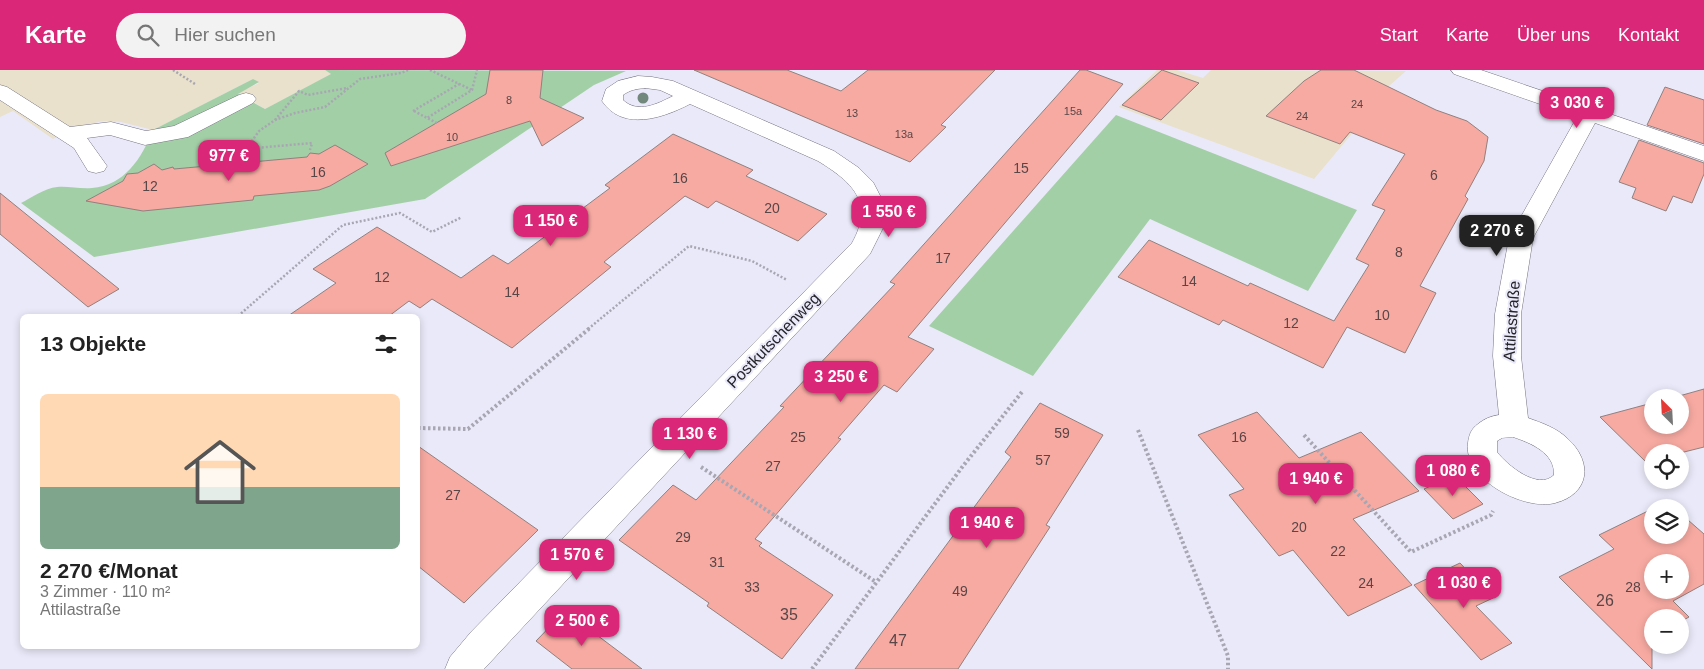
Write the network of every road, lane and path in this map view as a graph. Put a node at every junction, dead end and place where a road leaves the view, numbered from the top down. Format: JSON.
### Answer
{"nodes":[{"id":1,"x":173,"y":70,"type":"edge"},
{"id":2,"x":408,"y":70,"type":"edge"},
{"id":3,"x":430,"y":70,"type":"edge"},
{"id":4,"x":477,"y":70,"type":"edge"},
{"id":5,"x":1461,"y":70,"type":"edge"},
{"id":6,"x":643,"y":76,"type":"edge"},
{"id":7,"x":195,"y":84,"type":"dead end"},
{"id":8,"x":459,"y":84,"type":"junction"},
{"id":9,"x":347,"y":88,"type":"junction"},
{"id":10,"x":472,"y":90,"type":"junction"},
{"id":11,"x":689,"y":96,"type":"junction"},
{"id":12,"x":4,"y":98,"type":"edge"},
{"id":13,"x":246,"y":99,"type":"dead end"},
{"id":14,"x":1589,"y":114,"type":"junction"},
{"id":15,"x":427,"y":118,"type":"junction"},
{"id":16,"x":275,"y":120,"type":"junction"},
{"id":17,"x":437,"y":123,"type":"dead end"},
{"id":18,"x":66,"y":134,"type":"junction"},
{"id":19,"x":246,"y":149,"type":"dead end"},
{"id":20,"x":1704,"y":154,"type":"edge"},
{"id":21,"x":96,"y":166,"type":"dead end"},
{"id":22,"x":462,"y":217,"type":"dead end"},
{"id":23,"x":816,"y":295,"type":"junction"},
{"id":24,"x":240,"y":314,"type":"edge"},
{"id":25,"x":1022,"y":392,"type":"dead end"},
{"id":26,"x":1514,"y":426,"type":"junction"},
{"id":27,"x":420,"y":428,"type":"edge"},
{"id":28,"x":1138,"y":430,"type":"dead end"},
{"id":29,"x":1304,"y":434,"type":"dead end"},
{"id":30,"x":670,"y":449,"type":"junction"},
{"id":31,"x":1512,"y":484,"type":"junction"},
{"id":32,"x":876,"y":582,"type":"junction"},
{"id":33,"x":462,"y":669,"type":"edge"},
{"id":34,"x":812,"y":669,"type":"edge"},
{"id":35,"x":1228,"y":669,"type":"edge"}],
"edges":[{"from":1,"to":7,"type":"path"},
{"from":2,"to":9,"type":"path"},
{"from":3,"to":8,"type":"path"},
{"from":4,"to":10,"type":"path"},
{"from":5,"to":14,"type":"street"},
{"from":6,"to":11,"type":"street","name":"Postkutschenweg"},
{"from":6,"to":11,"type":"street","name":"Postkutschenweg"},
{"from":8,"to":10,"type":"path"},
{"from":8,"to":15,"type":"path"},
{"from":9,"to":16,"type":"path"},
{"from":9,"to":16,"type":"path"},
{"from":10,"to":15,"type":"path"},
{"from":11,"to":23,"type":"street","name":"Postkutschenweg"},
{"from":12,"to":18,"type":"street"},
{"from":13,"to":18,"type":"street"},
{"from":14,"to":20,"type":"street"},
{"from":14,"to":26,"type":"street","name":"Attilastraße"},
{"from":15,"to":17,"type":"path"},
{"from":16,"to":19,"type":"path"},
{"from":18,"to":21,"type":"street"},
{"from":22,"to":24,"type":"path"},
{"from":23,"to":27,"type":"path"},
{"from":23,"to":30,"type":"street","name":"Postkutschenweg"},
{"from":25,"to":32,"type":"path"},
{"from":26,"to":31,"type":"street"},
{"from":26,"to":31,"type":"street"},
{"from":28,"to":35,"type":"path"},
{"from":29,"to":31,"type":"path"},
{"from":30,"to":32,"type":"path"},
{"from":30,"to":33,"type":"street","name":"Postkutschenweg"},
{"from":32,"to":34,"type":"path"}]}
